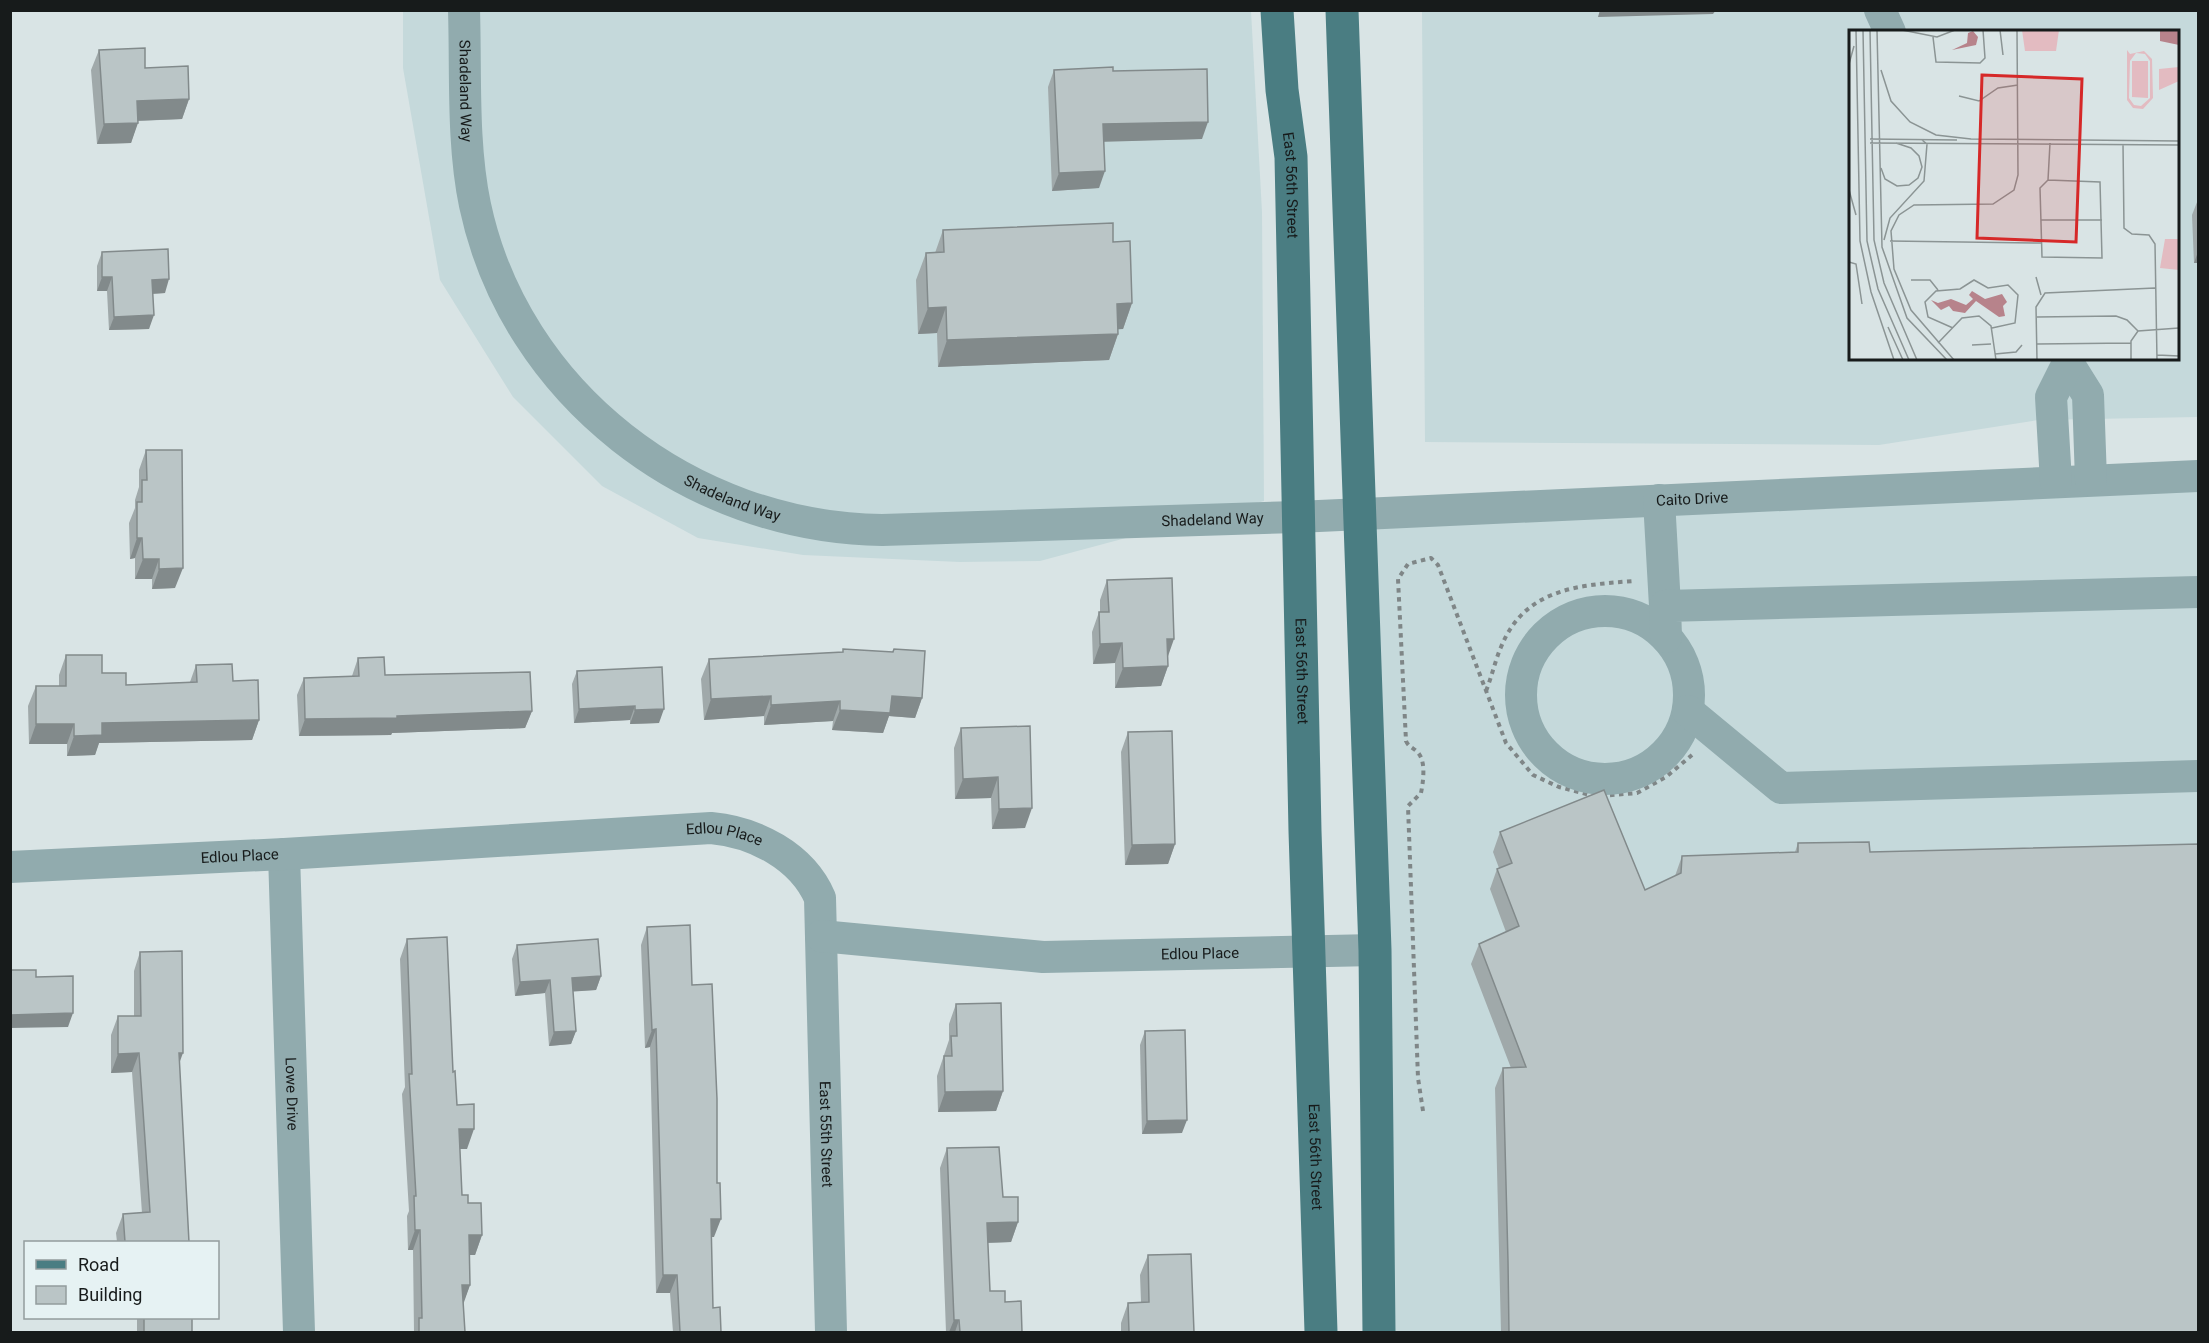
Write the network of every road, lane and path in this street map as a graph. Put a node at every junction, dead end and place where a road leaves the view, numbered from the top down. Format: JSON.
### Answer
{"nodes":[{"id":1,"x":464,"y":10,"type":"edge"},
{"id":2,"x":1277,"y":10,"type":"edge"},
{"id":3,"x":1342,"y":10,"type":"edge"},
{"id":4,"x":1880,"y":10,"type":"edge"},
{"id":5,"x":1889,"y":30,"type":"edge"},
{"id":6,"x":2068,"y":361,"type":"edge"},
{"id":7,"x":2199,"y":476,"type":"edge"},
{"id":8,"x":2091,"y":480,"type":"junction"},
{"id":9,"x":2056,"y":482,"type":"junction"},
{"id":10,"x":1659,"y":500,"type":"junction"},
{"id":11,"x":1344,"y":514,"type":"junction"},
{"id":12,"x":1297,"y":517,"type":"junction"},
{"id":13,"x":1618,"y":582,"type":"dead end"},
{"id":14,"x":2199,"y":592,"type":"edge"},
{"id":15,"x":1665,"y":606,"type":"junction"},
{"id":16,"x":1666,"y":637,"type":"junction"},
{"id":17,"x":1486,"y":692,"type":"junction"},
{"id":18,"x":1688,"y":711,"type":"junction"},
{"id":19,"x":1698,"y":751,"type":"dead end"},
{"id":20,"x":2199,"y":776,"type":"edge"},
{"id":21,"x":284,"y":854,"type":"junction"},
{"id":22,"x":10,"y":867,"type":"edge"},
{"id":23,"x":821,"y":936,"type":"junction"},
{"id":24,"x":1375,"y":950,"type":"junction"},
{"id":25,"x":1308,"y":951,"type":"junction"},
{"id":26,"x":1423,"y":1111,"type":"dead end"},
{"id":27,"x":298,"y":1332,"type":"edge"},
{"id":28,"x":831,"y":1332,"type":"edge"},
{"id":29,"x":1321,"y":1332,"type":"edge"},
{"id":30,"x":1379,"y":1332,"type":"edge"}],
"edges":[{"from":1,"to":12,"type":"street","name":"Shadeland Way"},
{"from":2,"to":12,"type":"main road","name":"East 56th Street"},
{"from":3,"to":11,"type":"main road"},
{"from":4,"to":5,"type":"street"},
{"from":6,"to":8,"type":"street"},
{"from":6,"to":9,"type":"street"},
{"from":7,"to":8,"type":"street","name":"Caito Drive"},
{"from":8,"to":9,"type":"street","name":"Caito Drive"},
{"from":9,"to":10,"type":"street","name":"Caito Drive"},
{"from":10,"to":11,"type":"street","name":"Caito Drive"},
{"from":10,"to":15,"type":"street"},
{"from":11,"to":12,"type":"street","name":"Shadeland Way"},
{"from":11,"to":24,"type":"main road"},
{"from":12,"to":25,"type":"main road","name":"East 56th Street"},
{"from":13,"to":17,"type":"path"},
{"from":14,"to":15,"type":"street"},
{"from":15,"to":16,"type":"street"},
{"from":16,"to":18,"type":"street"},
{"from":16,"to":18,"type":"street"},
{"from":17,"to":19,"type":"path"},
{"from":17,"to":26,"type":"path"},
{"from":18,"to":20,"type":"street"},
{"from":21,"to":22,"type":"street","name":"Edlou Place"},
{"from":21,"to":23,"type":"street","name":"Edlou Place"},
{"from":21,"to":27,"type":"street","name":"Lowe Drive"},
{"from":23,"to":25,"type":"street","name":"Edlou Place"},
{"from":23,"to":28,"type":"street","name":"East 55th Street"},
{"from":24,"to":25,"type":"street","name":"Edlou Place"},
{"from":24,"to":30,"type":"main road"},
{"from":25,"to":29,"type":"main road","name":"East 56th Street"}]}
